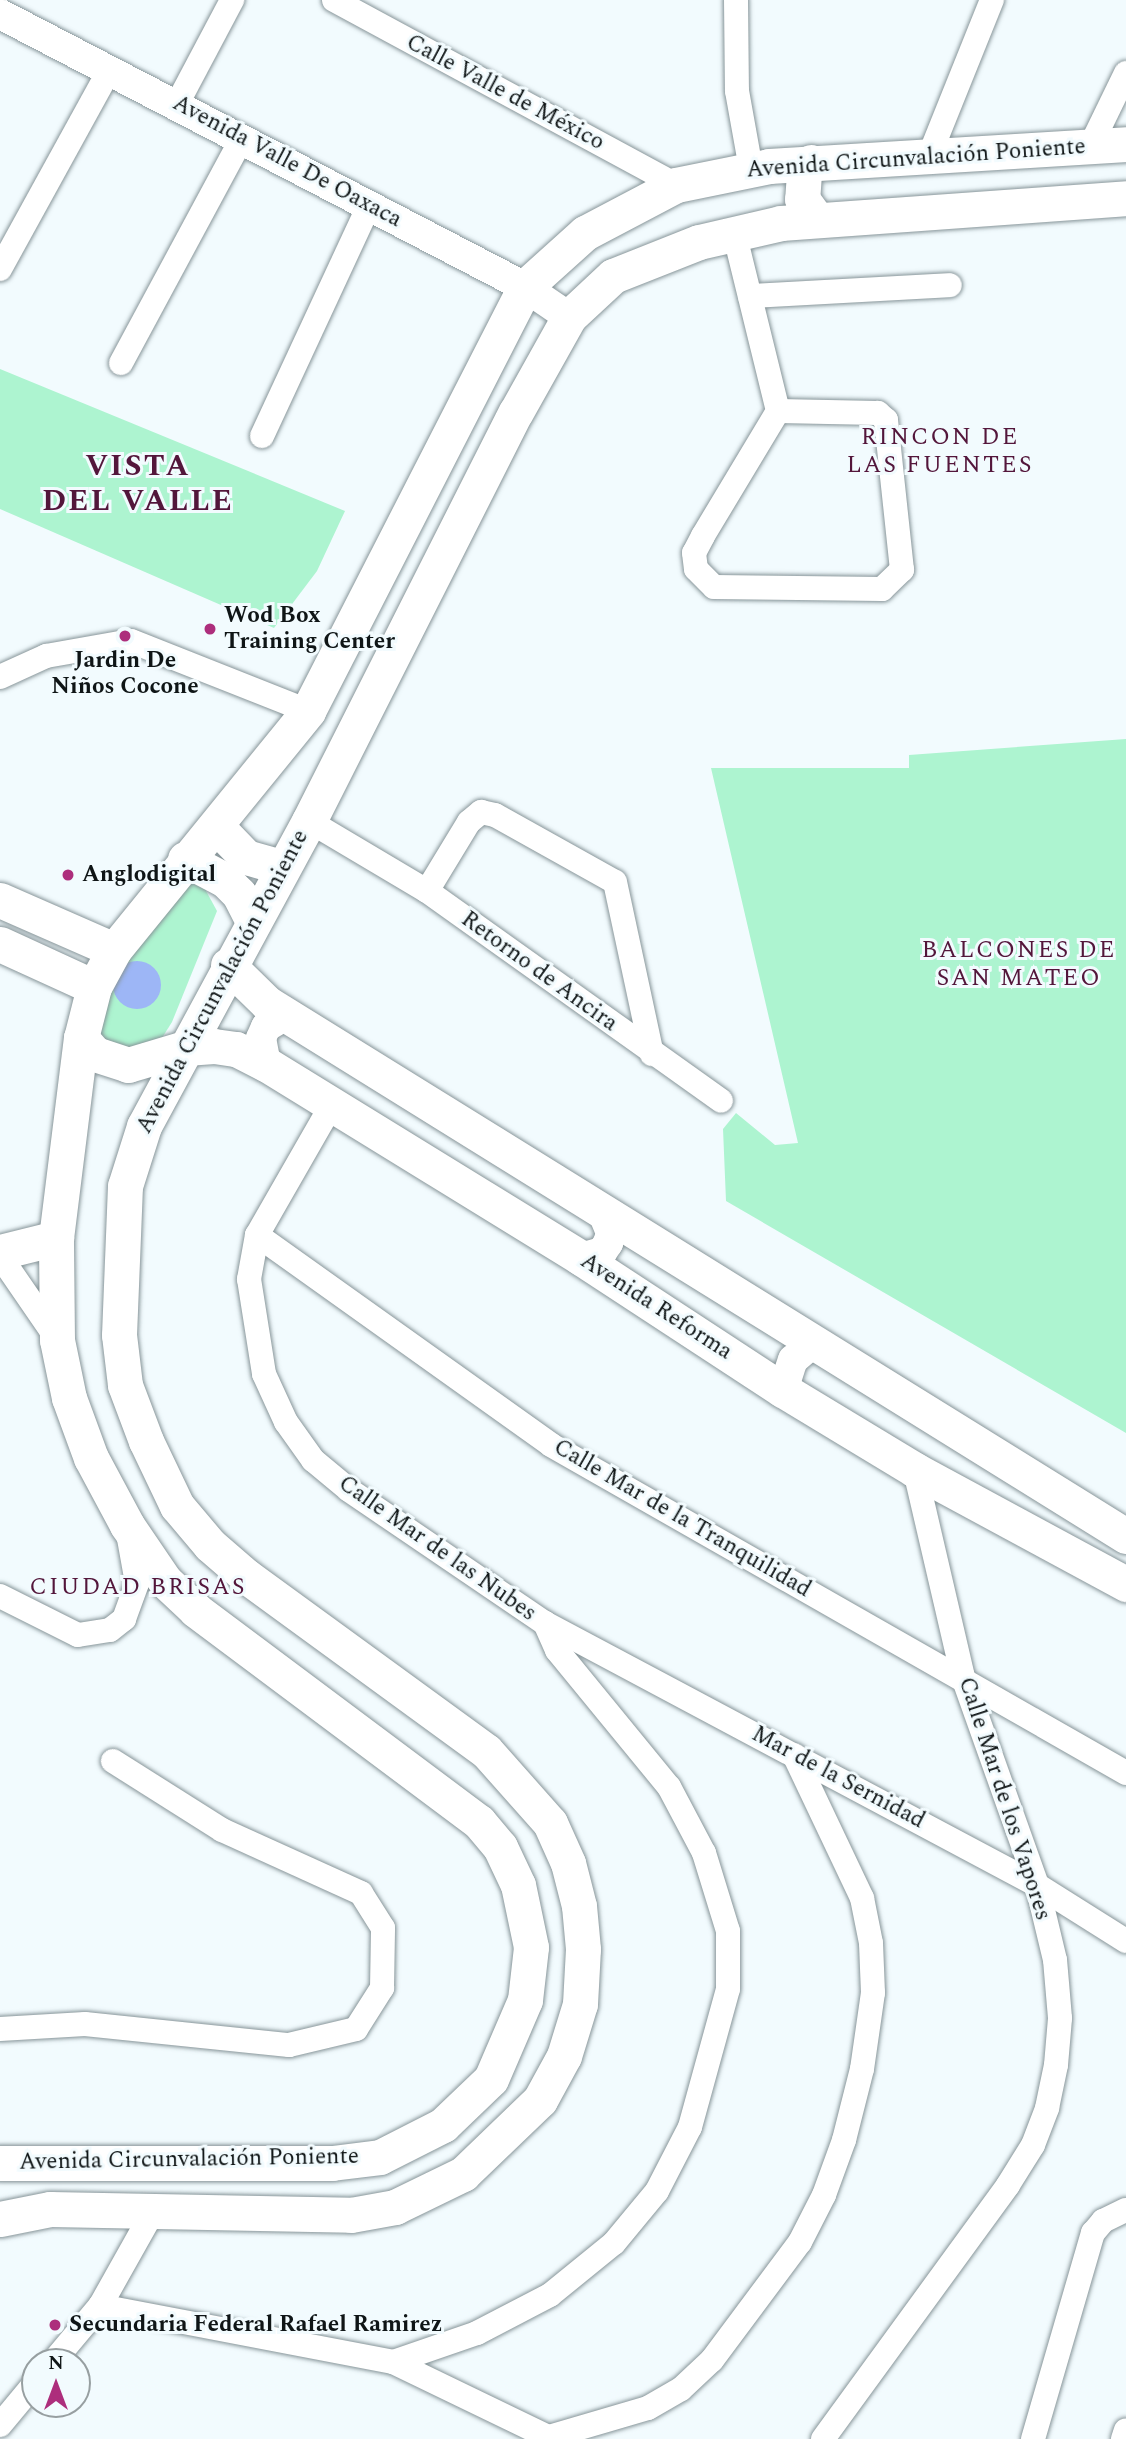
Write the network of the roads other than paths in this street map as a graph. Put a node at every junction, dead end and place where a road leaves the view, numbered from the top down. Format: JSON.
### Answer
{"nodes":[{"id":1,"x":232,"y":0,"type":"edge"},
{"id":2,"x":334,"y":0,"type":"edge"},
{"id":3,"x":736,"y":0,"type":"edge"},
{"id":4,"x":992,"y":0,"type":"edge"},
{"id":5,"x":0,"y":13,"type":"edge"},
{"id":6,"x":110,"y":69,"type":"junction"},
{"id":7,"x":1126,"y":73,"type":"edge"},
{"id":8,"x":177,"y":104,"type":"junction"},
{"id":9,"x":242,"y":138,"type":"junction"},
{"id":10,"x":1126,"y":144,"type":"edge"},
{"id":11,"x":1091,"y":145,"type":"junction"},
{"id":12,"x":930,"y":154,"type":"junction"},
{"id":13,"x":811,"y":162,"type":"junction"},
{"id":14,"x":760,"y":167,"type":"junction"},
{"id":15,"x":676,"y":185,"type":"junction"},
{"id":16,"x":1126,"y":198,"type":"edge"},
{"id":17,"x":369,"y":206,"type":"junction"},
{"id":18,"x":817,"y":220,"type":"junction"},
{"id":19,"x":781,"y":223,"type":"junction"},
{"id":20,"x":734,"y":232,"type":"junction"},
{"id":21,"x":0,"y":269,"type":"edge"},
{"id":22,"x":950,"y":285,"type":"dead end"},
{"id":23,"x":526,"y":287,"type":"junction"},
{"id":24,"x":750,"y":296,"type":"junction"},
{"id":25,"x":569,"y":317,"type":"junction"},
{"id":26,"x":121,"y":363,"type":"dead end"},
{"id":27,"x":472,"y":385,"type":"junction"},
{"id":28,"x":778,"y":411,"type":"junction"},
{"id":29,"x":516,"y":412,"type":"junction"},
{"id":30,"x":262,"y":436,"type":"dead end"},
{"id":31,"x":0,"y":677,"type":"edge"},
{"id":32,"x":308,"y":712,"type":"junction"},
{"id":33,"x":309,"y":821,"type":"junction"},
{"id":34,"x":217,"y":827,"type":"junction"},
{"id":35,"x":185,"y":859,"type":"junction"},
{"id":36,"x":281,"y":867,"type":"junction"},
{"id":37,"x":427,"y":891,"type":"junction"},
{"id":38,"x":0,"y":900,"type":"edge"},
{"id":39,"x":36,"y":916,"type":"junction"},
{"id":40,"x":253,"y":922,"type":"junction"},
{"id":41,"x":8,"y":948,"type":"edge"},
{"id":42,"x":114,"y":950,"type":"junction"},
{"id":43,"x":228,"y":965,"type":"junction"},
{"id":44,"x":94,"y":987,"type":"junction"},
{"id":45,"x":286,"y":1015,"type":"junction"},
{"id":46,"x":81,"y":1038,"type":"junction"},
{"id":47,"x":185,"y":1048,"type":"junction"},
{"id":48,"x":652,"y":1054,"type":"junction"},
{"id":49,"x":266,"y":1064,"type":"junction"},
{"id":50,"x":721,"y":1101,"type":"dead end"},
{"id":51,"x":331,"y":1106,"type":"junction"},
{"id":52,"x":603,"y":1213,"type":"junction"},
{"id":53,"x":257,"y":1236,"type":"junction"},
{"id":54,"x":56,"y":1238,"type":"junction"},
{"id":55,"x":0,"y":1254,"type":"edge"},
{"id":56,"x":581,"y":1258,"type":"junction"},
{"id":57,"x":57,"y":1340,"type":"junction"},
{"id":58,"x":814,"y":1342,"type":"junction"},
{"id":59,"x":783,"y":1390,"type":"junction"},
{"id":60,"x":915,"y":1470,"type":"junction"},
{"id":61,"x":127,"y":1525,"type":"junction"},
{"id":62,"x":1126,"y":1536,"type":"edge"},
{"id":63,"x":1126,"y":1584,"type":"edge"},
{"id":64,"x":0,"y":1596,"type":"edge"},
{"id":65,"x":545,"y":1623,"type":"junction"},
{"id":66,"x":963,"y":1677,"type":"junction"},
{"id":67,"x":794,"y":1755,"type":"junction"},
{"id":68,"x":113,"y":1761,"type":"dead end"},
{"id":69,"x":1126,"y":1773,"type":"edge"},
{"id":70,"x":1037,"y":1885,"type":"junction"},
{"id":71,"x":1126,"y":1941,"type":"edge"},
{"id":72,"x":0,"y":2029,"type":"edge"},
{"id":73,"x":0,"y":2163,"type":"edge"},
{"id":74,"x":155,"y":2208,"type":"junction"},
{"id":75,"x":1126,"y":2210,"type":"edge"},
{"id":76,"x":0,"y":2219,"type":"edge"},
{"id":77,"x":100,"y":2306,"type":"junction"},
{"id":78,"x":65,"y":2348,"type":"edge"},
{"id":79,"x":393,"y":2361,"type":"junction"},
{"id":80,"x":21,"y":2400,"type":"edge"},
{"id":81,"x":0,"y":2425,"type":"edge"},
{"id":82,"x":1126,"y":2430,"type":"edge"},
{"id":83,"x":550,"y":2438,"type":"edge"},
{"id":84,"x":823,"y":2439,"type":"edge"},
{"id":85,"x":1033,"y":2439,"type":"edge"},
{"id":86,"x":1124,"y":2439,"type":"edge"}],
"edges":[{"from":1,"to":8,"type":"street"},
{"from":2,"to":15,"type":"street","name":"Calle Valle de México"},
{"from":3,"to":14,"type":"street"},
{"from":4,"to":12,"type":"street"},
{"from":5,"to":6,"type":"street","name":"Avenida Valle De Oaxaca"},
{"from":6,"to":8,"type":"street","name":"Avenida Valle De Oaxaca"},
{"from":6,"to":21,"type":"street"},
{"from":7,"to":11,"type":"street"},
{"from":8,"to":9,"type":"street","name":"Avenida Valle De Oaxaca"},
{"from":9,"to":17,"type":"street","name":"Avenida Valle De Oaxaca"},
{"from":9,"to":26,"type":"street"},
{"from":10,"to":11,"type":"main road","name":"Avenida Circunvalación Poniente"},
{"from":11,"to":12,"type":"main road","name":"Avenida Circunvalación Poniente"},
{"from":12,"to":13,"type":"main road","name":"Avenida Circunvalación Poniente"},
{"from":13,"to":14,"type":"main road","name":"Avenida Circunvalación Poniente"},
{"from":13,"to":18,"type":"main road"},
{"from":14,"to":15,"type":"main road","name":"Avenida Circunvalación Poniente"},
{"from":14,"to":19,"type":"main road"},
{"from":15,"to":23,"type":"main road","name":"Avenida Circunvalación Poniente"},
{"from":16,"to":18,"type":"main road","name":"Avenida Circunvalación Poniente"},
{"from":17,"to":23,"type":"street","name":"Avenida Valle De Oaxaca"},
{"from":17,"to":30,"type":"street"},
{"from":18,"to":19,"type":"main road","name":"Avenida Circunvalación Poniente"},
{"from":19,"to":20,"type":"main road","name":"Avenida Circunvalación Poniente"},
{"from":20,"to":24,"type":"street"},
{"from":20,"to":25,"type":"main road","name":"Avenida Circunvalación Poniente"},
{"from":22,"to":24,"type":"street"},
{"from":23,"to":25,"type":"street","name":"Avenida Valle De Oaxaca"},
{"from":23,"to":27,"type":"main road","name":"Avenida Circunvalación Poniente"},
{"from":24,"to":28,"type":"street"},
{"from":25,"to":29,"type":"main road","name":"Avenida Circunvalación Poniente"},
{"from":27,"to":29,"type":"main road"},
{"from":27,"to":32,"type":"main road","name":"Avenida Circunvalación Poniente"},
{"from":28,"to":28,"type":"street"},
{"from":29,"to":33,"type":"main road","name":"Avenida Circunvalación Poniente"},
{"from":31,"to":32,"type":"street"},
{"from":32,"to":34,"type":"main road","name":"Avenida Circunvalación Poniente"},
{"from":33,"to":36,"type":"main road","name":"Avenida Circunvalación Poniente"},
{"from":33,"to":37,"type":"street","name":"Retorno de Ancira"},
{"from":34,"to":35,"type":"main road","name":"Avenida Circunvalación Poniente"},
{"from":34,"to":36,"type":"main road"},
{"from":35,"to":40,"type":"main road"},
{"from":35,"to":42,"type":"main road","name":"Avenida Circunvalación Poniente"},
{"from":36,"to":40,"type":"main road","name":"Avenida Circunvalación Poniente"},
{"from":37,"to":48,"type":"street","name":"Retorno de Ancira"},
{"from":37,"to":48,"type":"street","name":"Retorno de Ancira"},
{"from":38,"to":39,"type":"main road"},
{"from":39,"to":41,"type":"street"},
{"from":39,"to":42,"type":"main road"},
{"from":40,"to":43,"type":"main road","name":"Avenida Circunvalación Poniente"},
{"from":41,"to":44,"type":"main road"},
{"from":42,"to":44,"type":"main road","name":"Avenida Circunvalación Poniente"},
{"from":43,"to":45,"type":"main road"},
{"from":43,"to":47,"type":"main road","name":"Avenida Circunvalación Poniente"},
{"from":44,"to":46,"type":"main road","name":"Avenida Circunvalación Poniente"},
{"from":45,"to":49,"type":"street"},
{"from":45,"to":52,"type":"main road"},
{"from":46,"to":47,"type":"main road","name":"Avenida Reforma"},
{"from":46,"to":54,"type":"main road","name":"Avenida Circunvalación Poniente"},
{"from":47,"to":49,"type":"main road","name":"Avenida Reforma"},
{"from":47,"to":74,"type":"main road","name":"Avenida Circunvalación Poniente"},
{"from":48,"to":50,"type":"street","name":"Retorno de Ancira"},
{"from":49,"to":51,"type":"main road","name":"Avenida Reforma"},
{"from":51,"to":53,"type":"street","name":"Calle Mar de las Nubes"},
{"from":51,"to":56,"type":"main road","name":"Avenida Reforma"},
{"from":52,"to":56,"type":"street"},
{"from":52,"to":58,"type":"main road"},
{"from":53,"to":65,"type":"street","name":"Calle Mar de las Nubes"},
{"from":53,"to":66,"type":"street","name":"Calle Mar de la Tranquilidad"},
{"from":54,"to":55,"type":"main road"},
{"from":54,"to":57,"type":"main road","name":"Avenida Circunvalación Poniente"},
{"from":55,"to":57,"type":"street"},
{"from":56,"to":59,"type":"main road","name":"Avenida Reforma"},
{"from":57,"to":61,"type":"main road","name":"Avenida Circunvalación Poniente"},
{"from":58,"to":59,"type":"street"},
{"from":58,"to":62,"type":"main road"},
{"from":59,"to":60,"type":"main road","name":"Avenida Reforma"},
{"from":60,"to":63,"type":"main road","name":"Avenida Reforma"},
{"from":60,"to":66,"type":"street","name":"Calle Mar de los Vapores"},
{"from":61,"to":64,"type":"street"},
{"from":61,"to":73,"type":"main road","name":"Avenida Circunvalación Poniente"},
{"from":65,"to":67,"type":"street","name":"Mar de la Sernidad"},
{"from":65,"to":79,"type":"street","name":"Calle Mar de las Nubes"},
{"from":66,"to":69,"type":"street","name":"Calle Mar de la Tranquilidad"},
{"from":66,"to":70,"type":"street","name":"Calle Mar de los Vapores"},
{"from":67,"to":70,"type":"street","name":"Mar de la Sernidad"},
{"from":67,"to":83,"type":"street"},
{"from":68,"to":72,"type":"street"},
{"from":70,"to":71,"type":"street","name":"Mar de la Sernidad"},
{"from":70,"to":84,"type":"street","name":"Calle Mar de los Vapores"},
{"from":74,"to":76,"type":"main road","name":"Avenida Circunvalación Poniente"},
{"from":74,"to":77,"type":"street"},
{"from":75,"to":85,"type":"street"},
{"from":77,"to":78,"type":"street"},
{"from":77,"to":79,"type":"street"},
{"from":79,"to":83,"type":"street"},
{"from":80,"to":81,"type":"street"},
{"from":82,"to":86,"type":"street"}]}
